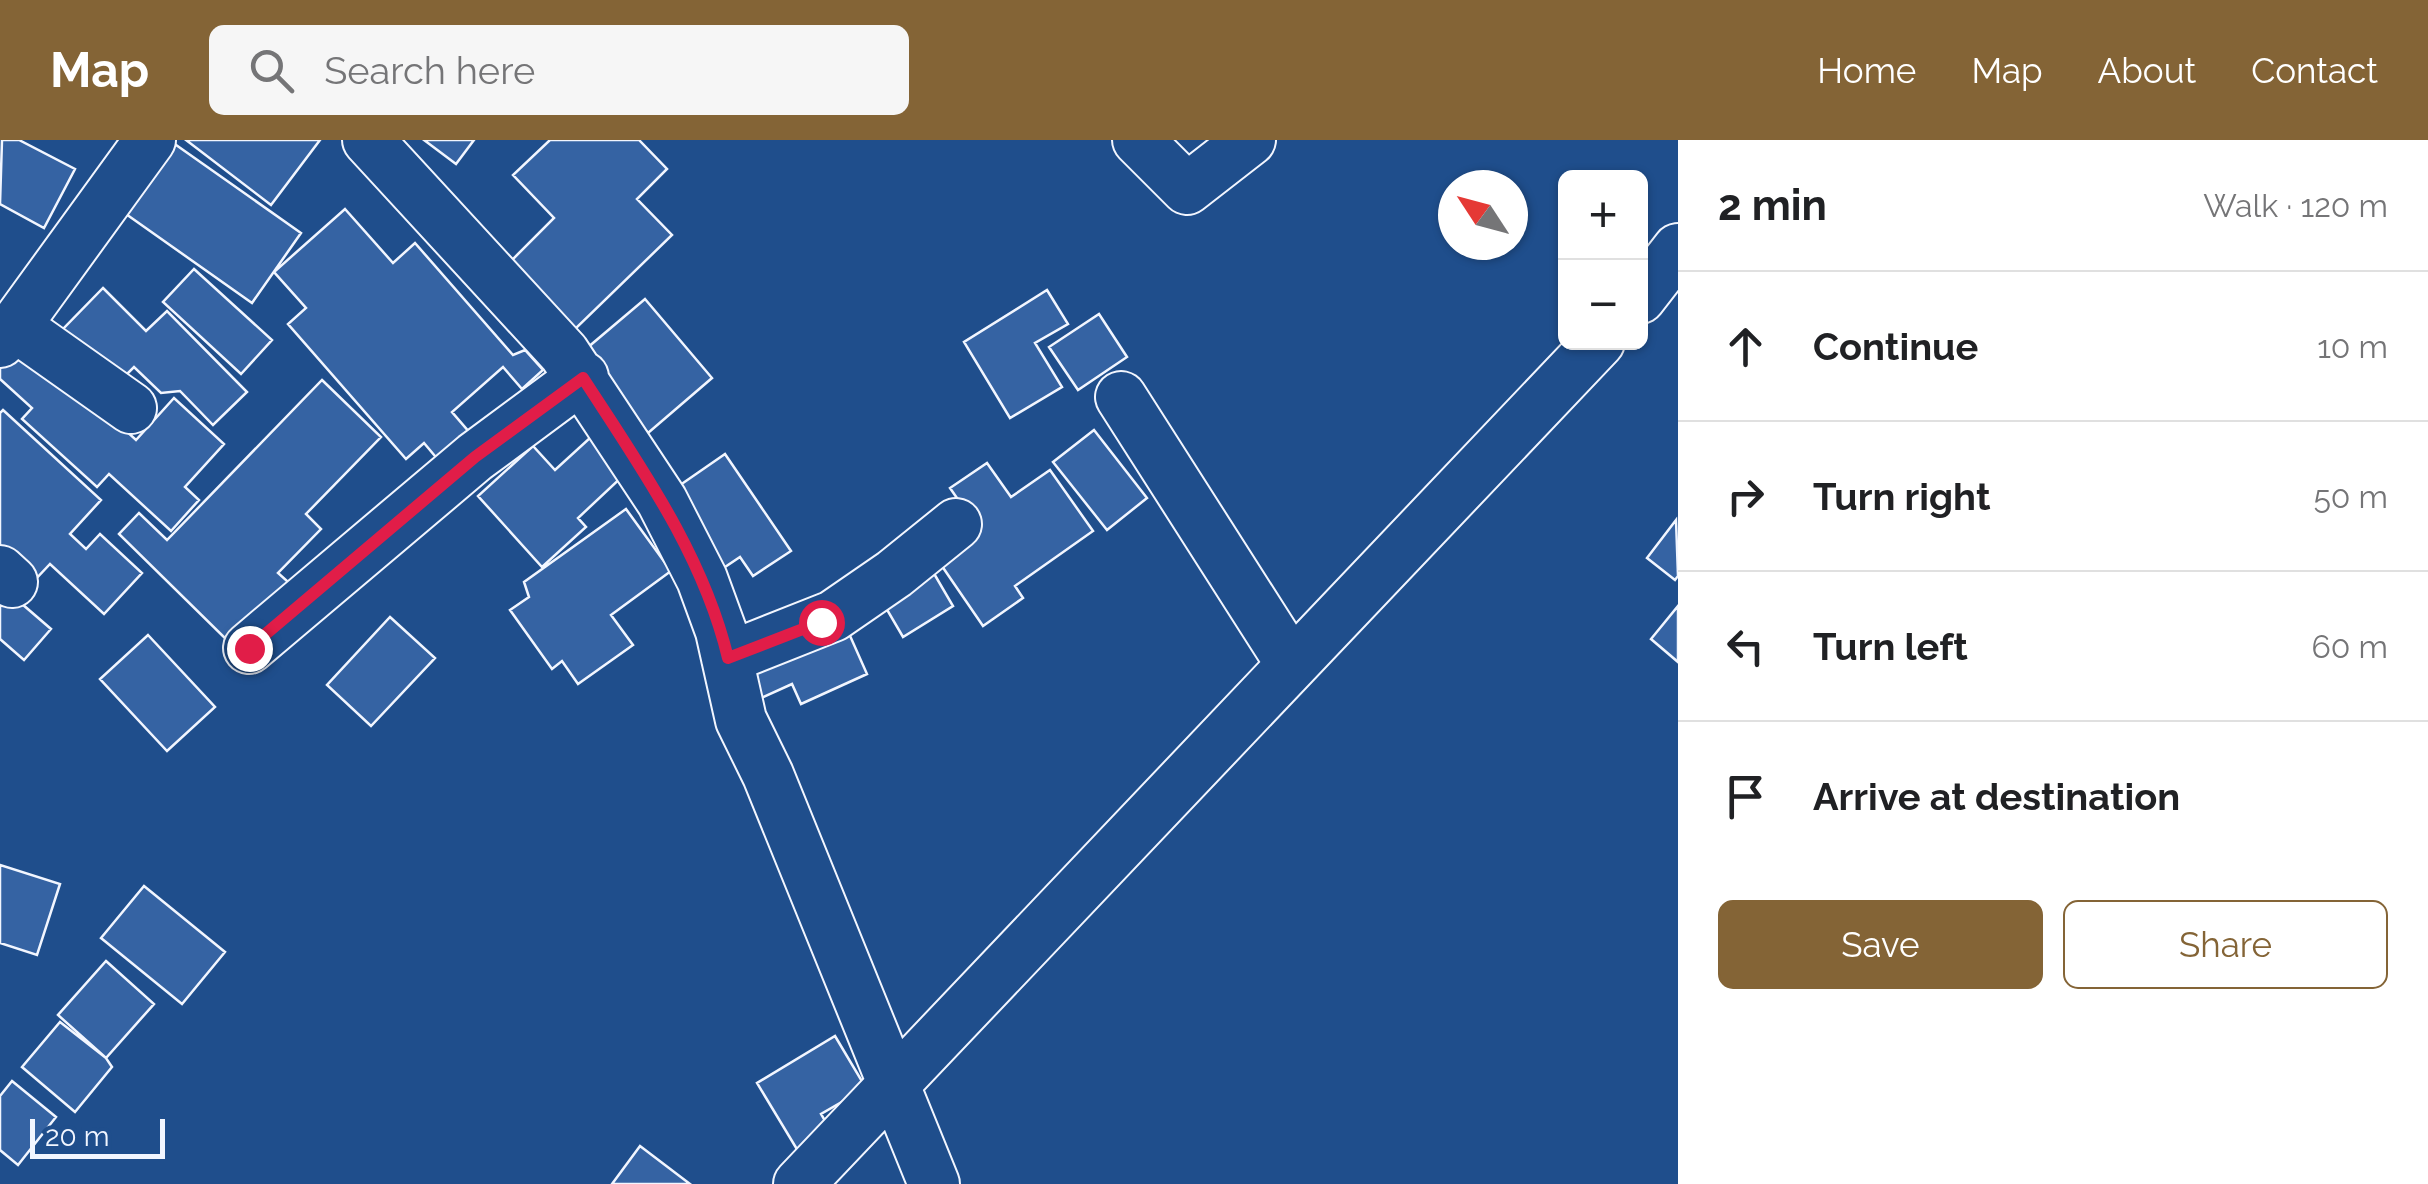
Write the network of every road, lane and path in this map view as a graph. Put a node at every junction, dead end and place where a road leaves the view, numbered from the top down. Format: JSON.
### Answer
{"nodes":[{"id":1,"x":150,"y":140,"type":"edge"},
{"id":2,"x":368,"y":140,"type":"edge"},
{"id":3,"x":1138,"y":140,"type":"edge"},
{"id":4,"x":1250,"y":140,"type":"edge"},
{"id":5,"x":1678,"y":249,"type":"edge"},
{"id":6,"x":1648,"y":288,"type":"edge"},
{"id":7,"x":8,"y":334,"type":"edge"},
{"id":8,"x":1592,"y":350,"type":"edge"},
{"id":9,"x":583,"y":378,"type":"junction"},
{"id":10,"x":1121,"y":398,"type":"dead end"},
{"id":11,"x":131,"y":408,"type":"dead end"},
{"id":12,"x":956,"y":524,"type":"dead end"},
{"id":13,"x":249,"y":648,"type":"dead end"},
{"id":14,"x":728,"y":658,"type":"junction"},
{"id":15,"x":1292,"y":665,"type":"junction"},
{"id":16,"x":894,"y":1082,"type":"junction"},
{"id":17,"x":799,"y":1184,"type":"edge"},
{"id":18,"x":934,"y":1184,"type":"edge"}],
"edges":[{"from":1,"to":7,"type":"street"},
{"from":2,"to":9,"type":"street"},
{"from":3,"to":4,"type":"street"},
{"from":5,"to":6,"type":"street"},
{"from":7,"to":11,"type":"street"},
{"from":8,"to":15,"type":"street"},
{"from":9,"to":13,"type":"street"},
{"from":9,"to":14,"type":"street"},
{"from":10,"to":15,"type":"street"},
{"from":12,"to":14,"type":"street"},
{"from":14,"to":16,"type":"street"},
{"from":15,"to":16,"type":"street"},
{"from":16,"to":17,"type":"street"},
{"from":16,"to":18,"type":"street"}]}
